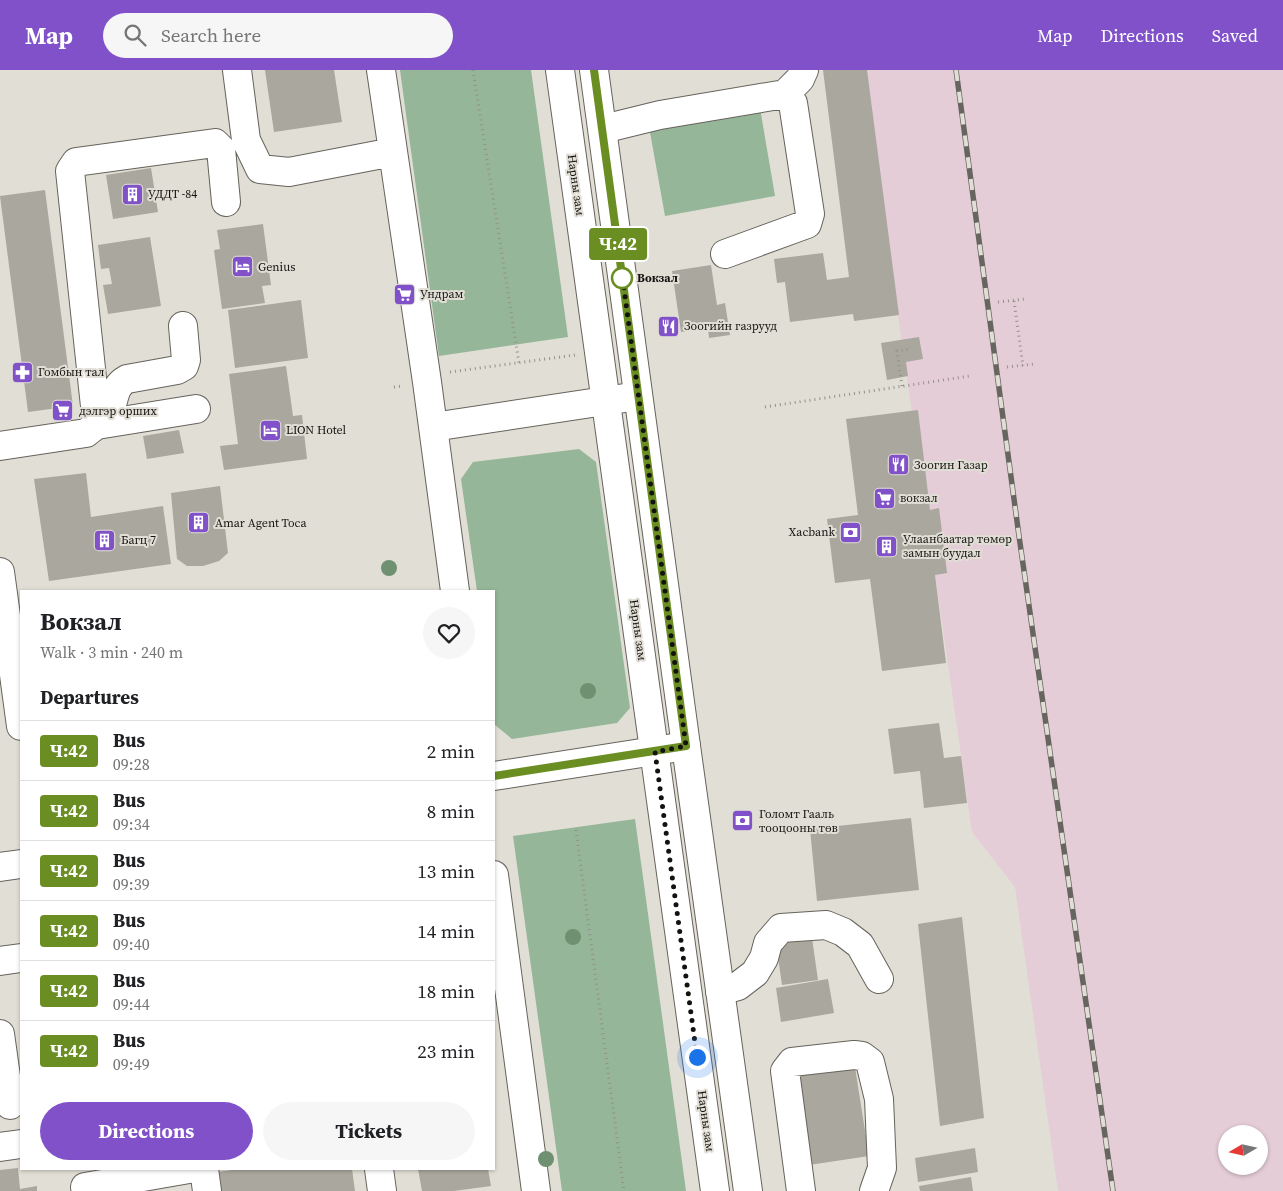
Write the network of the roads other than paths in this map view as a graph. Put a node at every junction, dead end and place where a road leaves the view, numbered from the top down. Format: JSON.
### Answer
{"nodes":[{"id":1,"x":237,"y":70,"type":"edge"},
{"id":2,"x":381,"y":70,"type":"edge"},
{"id":3,"x":560,"y":70,"type":"edge"},
{"id":4,"x":594,"y":70,"type":"edge"},
{"id":5,"x":804,"y":70,"type":"edge"},
{"id":6,"x":786,"y":94,"type":"junction"},
{"id":7,"x":603,"y":129,"type":"junction"},
{"id":8,"x":393,"y":152,"type":"junction"},
{"id":9,"x":226,"y":202,"type":"dead end"},
{"id":10,"x":725,"y":254,"type":"dead end"},
{"id":11,"x":183,"y":326,"type":"dead end"},
{"id":12,"x":638,"y":396,"type":"junction"},
{"id":13,"x":606,"y":401,"type":"junction"},
{"id":14,"x":196,"y":409,"type":"dead end"},
{"id":15,"x":97,"y":425,"type":"junction"},
{"id":16,"x":433,"y":427,"type":"junction"},
{"id":17,"x":0,"y":446,"type":"edge"},
{"id":18,"x":0,"y":572,"type":"edge"},
{"id":19,"x":455,"y":590,"type":"edge"},
{"id":20,"x":12,"y":666,"type":"edge"},
{"id":21,"x":20,"y":719,"type":"edge"},
{"id":22,"x":686,"y":746,"type":"junction"},
{"id":23,"x":655,"y":752,"type":"junction"},
{"id":24,"x":495,"y":776,"type":"edge"},
{"id":25,"x":20,"y":864,"type":"edge"},
{"id":26,"x":0,"y":867,"type":"edge"},
{"id":27,"x":495,"y":883,"type":"edge"},
{"id":28,"x":20,"y":958,"type":"edge"},
{"id":29,"x":0,"y":961,"type":"edge"},
{"id":30,"x":879,"y":979,"type":"dead end"},
{"id":31,"x":720,"y":991,"type":"junction"},
{"id":32,"x":0,"y":1034,"type":"edge"},
{"id":33,"x":10,"y":1105,"type":"dead end"},
{"id":34,"x":20,"y":1144,"type":"edge"},
{"id":35,"x":0,"y":1147,"type":"edge"},
{"id":36,"x":180,"y":1170,"type":"edge"},
{"id":37,"x":204,"y":1170,"type":"edge"},
{"id":38,"x":379,"y":1170,"type":"edge"},
{"id":39,"x":85,"y":1182,"type":"edge"},
{"id":40,"x":207,"y":1191,"type":"edge"},
{"id":41,"x":382,"y":1191,"type":"edge"},
{"id":42,"x":536,"y":1191,"type":"edge"},
{"id":43,"x":715,"y":1191,"type":"edge"},
{"id":44,"x":748,"y":1191,"type":"edge"},
{"id":45,"x":801,"y":1191,"type":"edge"},
{"id":46,"x":874,"y":1191,"type":"edge"}],
"edges":[{"from":1,"to":8,"type":"main road"},
{"from":2,"to":8,"type":"main road"},
{"from":3,"to":13,"type":"main road","name":"Нарны зам"},
{"from":4,"to":7,"type":"main road"},
{"from":5,"to":6,"type":"main road"},
{"from":6,"to":7,"type":"main road"},
{"from":6,"to":10,"type":"main road"},
{"from":7,"to":12,"type":"main road"},
{"from":8,"to":16,"type":"main road"},
{"from":9,"to":15,"type":"main road"},
{"from":11,"to":15,"type":"main road"},
{"from":12,"to":13,"type":"main road"},
{"from":12,"to":22,"type":"main road"},
{"from":13,"to":16,"type":"main road"},
{"from":13,"to":23,"type":"main road","name":"Нарны зам"},
{"from":14,"to":15,"type":"main road"},
{"from":15,"to":17,"type":"main road"},
{"from":16,"to":19,"type":"main road"},
{"from":18,"to":20,"type":"main road"},
{"from":20,"to":21,"type":"main road"},
{"from":22,"to":23,"type":"main road"},
{"from":22,"to":31,"type":"main road"},
{"from":23,"to":24,"type":"main road"},
{"from":23,"to":43,"type":"main road","name":"Нарны зам"},
{"from":25,"to":26,"type":"main road"},
{"from":27,"to":42,"type":"main road"},
{"from":28,"to":29,"type":"main road"},
{"from":30,"to":31,"type":"main road"},
{"from":31,"to":44,"type":"main road"},
{"from":32,"to":33,"type":"main road"},
{"from":34,"to":35,"type":"main road"},
{"from":36,"to":39,"type":"main road"},
{"from":37,"to":40,"type":"main road"},
{"from":38,"to":41,"type":"main road"},
{"from":45,"to":46,"type":"main road"}]}
